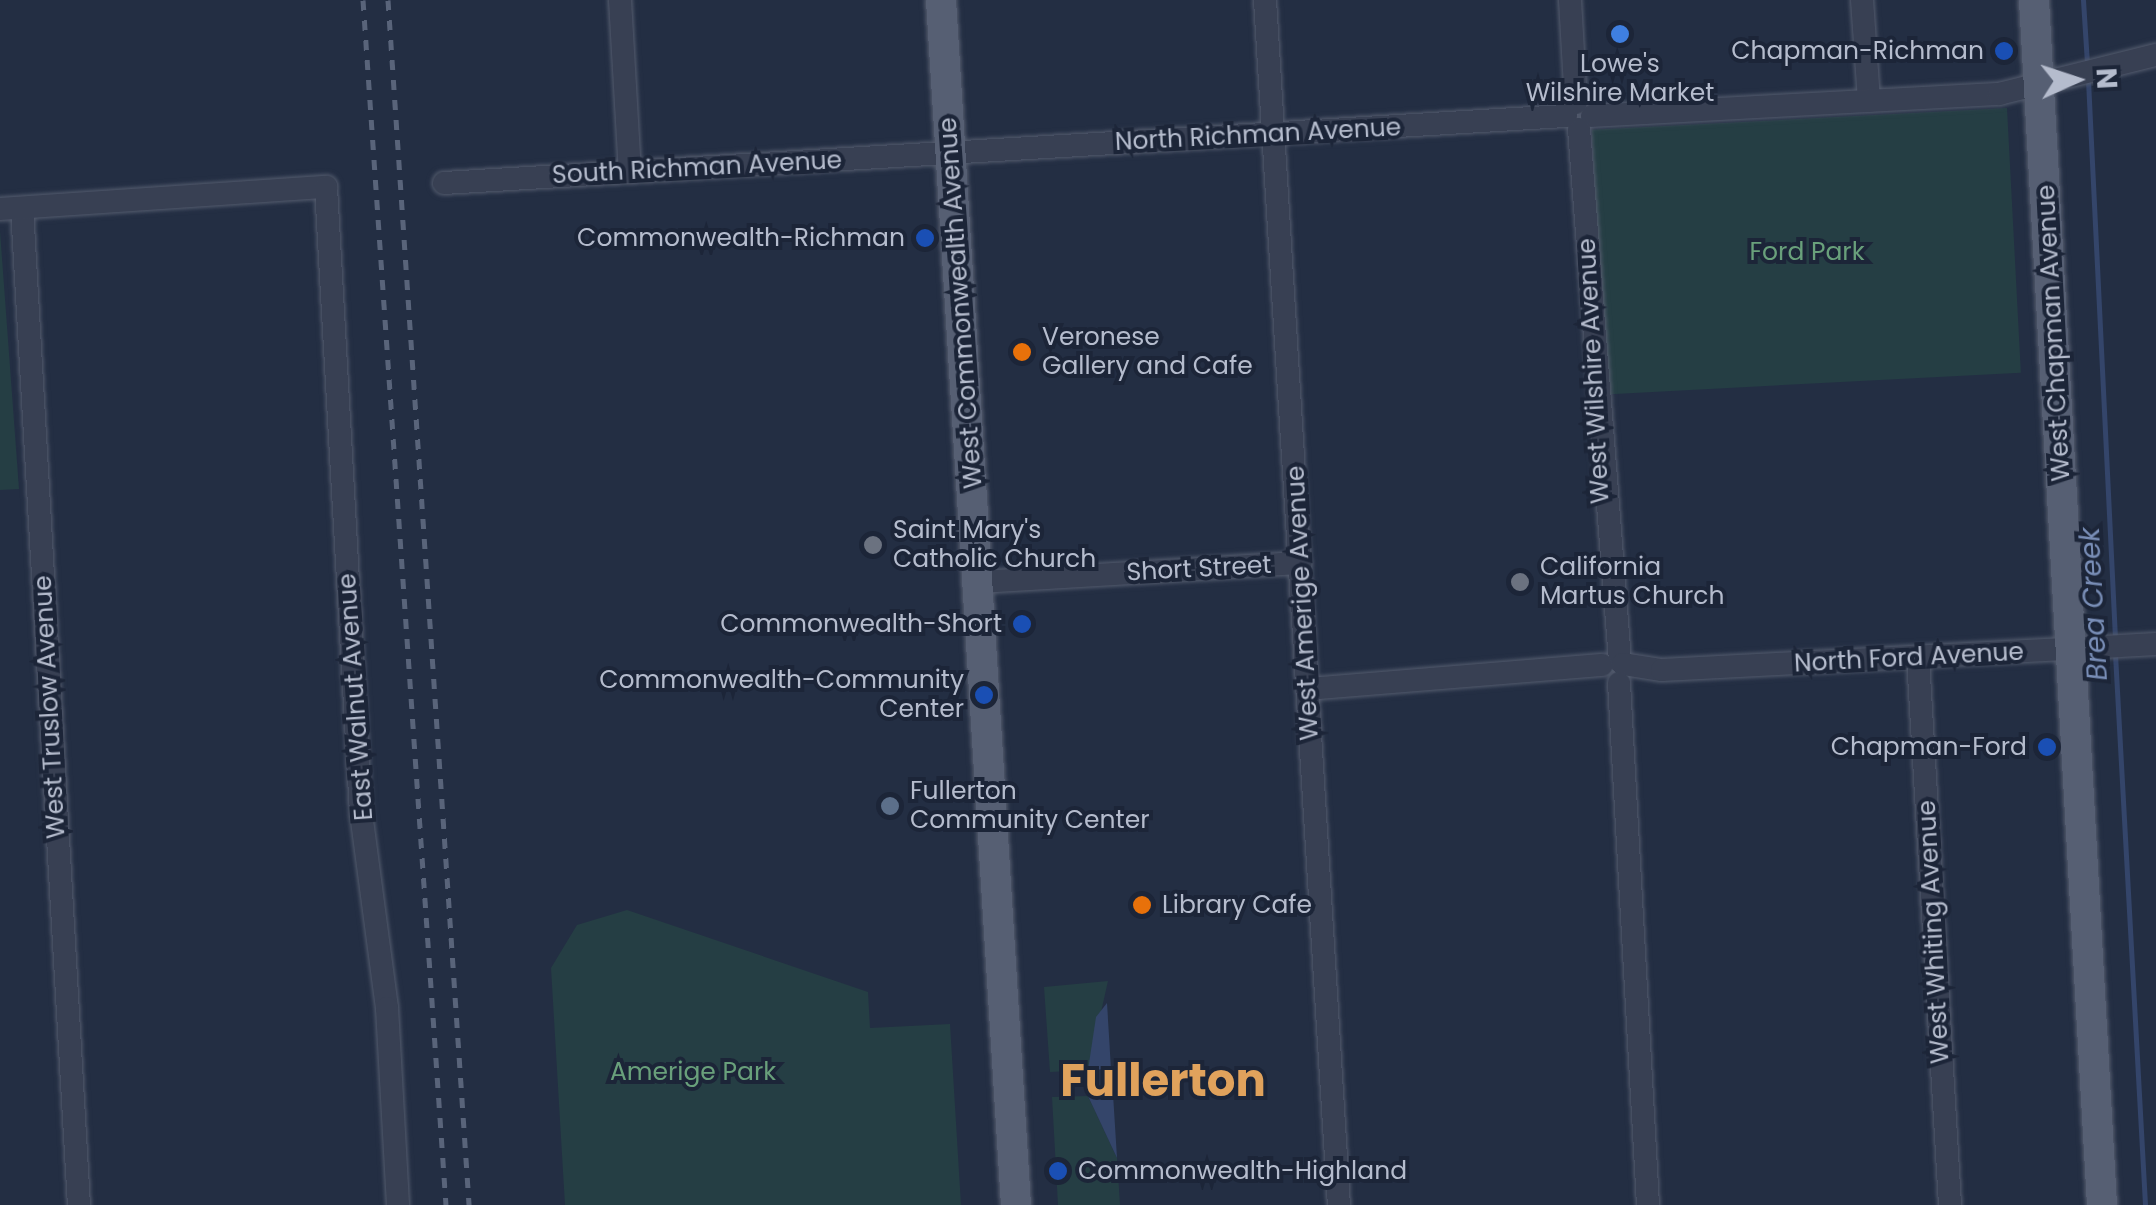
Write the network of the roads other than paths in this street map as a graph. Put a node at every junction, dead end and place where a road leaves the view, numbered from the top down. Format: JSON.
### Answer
{"nodes":[{"id":1,"x":620,"y":0,"type":"edge"},
{"id":2,"x":942,"y":0,"type":"edge"},
{"id":3,"x":1264,"y":0,"type":"edge"},
{"id":4,"x":1570,"y":0,"type":"edge"},
{"id":5,"x":1862,"y":0,"type":"edge"},
{"id":6,"x":2034,"y":0,"type":"edge"},
{"id":7,"x":2156,"y":55,"type":"edge"},
{"id":8,"x":2039,"y":86,"type":"junction"},
{"id":9,"x":1870,"y":101,"type":"junction"},
{"id":10,"x":1578,"y":116,"type":"junction"},
{"id":11,"x":1274,"y":132,"type":"junction"},
{"id":12,"x":951,"y":153,"type":"junction"},
{"id":13,"x":630,"y":172,"type":"junction"},
{"id":14,"x":444,"y":183,"type":"dead end"},
{"id":15,"x":11,"y":209,"type":"edge"},
{"id":16,"x":1300,"y":563,"type":"junction"},
{"id":17,"x":978,"y":582,"type":"junction"},
{"id":18,"x":2148,"y":644,"type":"edge"},
{"id":19,"x":2086,"y":648,"type":"junction"},
{"id":20,"x":1918,"y":658,"type":"junction"},
{"id":21,"x":1613,"y":673,"type":"junction"},
{"id":22,"x":1308,"y":689,"type":"junction"},
{"id":23,"x":1339,"y":1193,"type":"edge"},
{"id":24,"x":79,"y":1205,"type":"edge"},
{"id":25,"x":398,"y":1205,"type":"edge"},
{"id":26,"x":1016,"y":1205,"type":"edge"},
{"id":27,"x":1645,"y":1205,"type":"edge"},
{"id":28,"x":1950,"y":1205,"type":"edge"},
{"id":29,"x":2102,"y":1205,"type":"edge"}],
"edges":[{"from":1,"to":13,"type":"street"},
{"from":2,"to":12,"type":"main road","name":"West Commonwealth Avenue"},
{"from":3,"to":11,"type":"street","name":"West Amerige Avenue"},
{"from":4,"to":10,"type":"street","name":"West Wilshire Avenue"},
{"from":5,"to":9,"type":"street"},
{"from":6,"to":8,"type":"main road","name":"West Chapman Avenue"},
{"from":7,"to":8,"type":"street","name":"North Richman Avenue"},
{"from":8,"to":9,"type":"street","name":"North Richman Avenue"},
{"from":8,"to":19,"type":"main road","name":"West Chapman Avenue"},
{"from":9,"to":10,"type":"street","name":"North Richman Avenue"},
{"from":10,"to":11,"type":"street","name":"North Richman Avenue"},
{"from":10,"to":21,"type":"street","name":"West Wilshire Avenue"},
{"from":11,"to":12,"type":"street","name":"North Richman Avenue"},
{"from":11,"to":16,"type":"street","name":"West Amerige Avenue"},
{"from":12,"to":13,"type":"street","name":"South Richman Avenue"},
{"from":12,"to":17,"type":"main road","name":"West Commonwealth Avenue"},
{"from":13,"to":14,"type":"street","name":"South Richman Avenue"},
{"from":15,"to":24,"type":"street","name":"West Truslow Avenue"},
{"from":15,"to":25,"type":"street","name":"East Walnut Avenue"},
{"from":16,"to":17,"type":"street","name":"Short Street"},
{"from":16,"to":22,"type":"street","name":"West Amerige Avenue"},
{"from":17,"to":26,"type":"main road","name":"West Commonwealth Avenue"},
{"from":18,"to":19,"type":"street","name":"North Ford Avenue"},
{"from":19,"to":20,"type":"street","name":"North Ford Avenue"},
{"from":19,"to":29,"type":"main road","name":"West Chapman Avenue"},
{"from":20,"to":21,"type":"street","name":"North Ford Avenue"},
{"from":20,"to":28,"type":"street","name":"West Whiting Avenue"},
{"from":21,"to":22,"type":"street","name":"North Ford Avenue"},
{"from":21,"to":27,"type":"street","name":"West Wilshire Avenue"},
{"from":22,"to":23,"type":"street","name":"West Amerige Avenue"}]}
